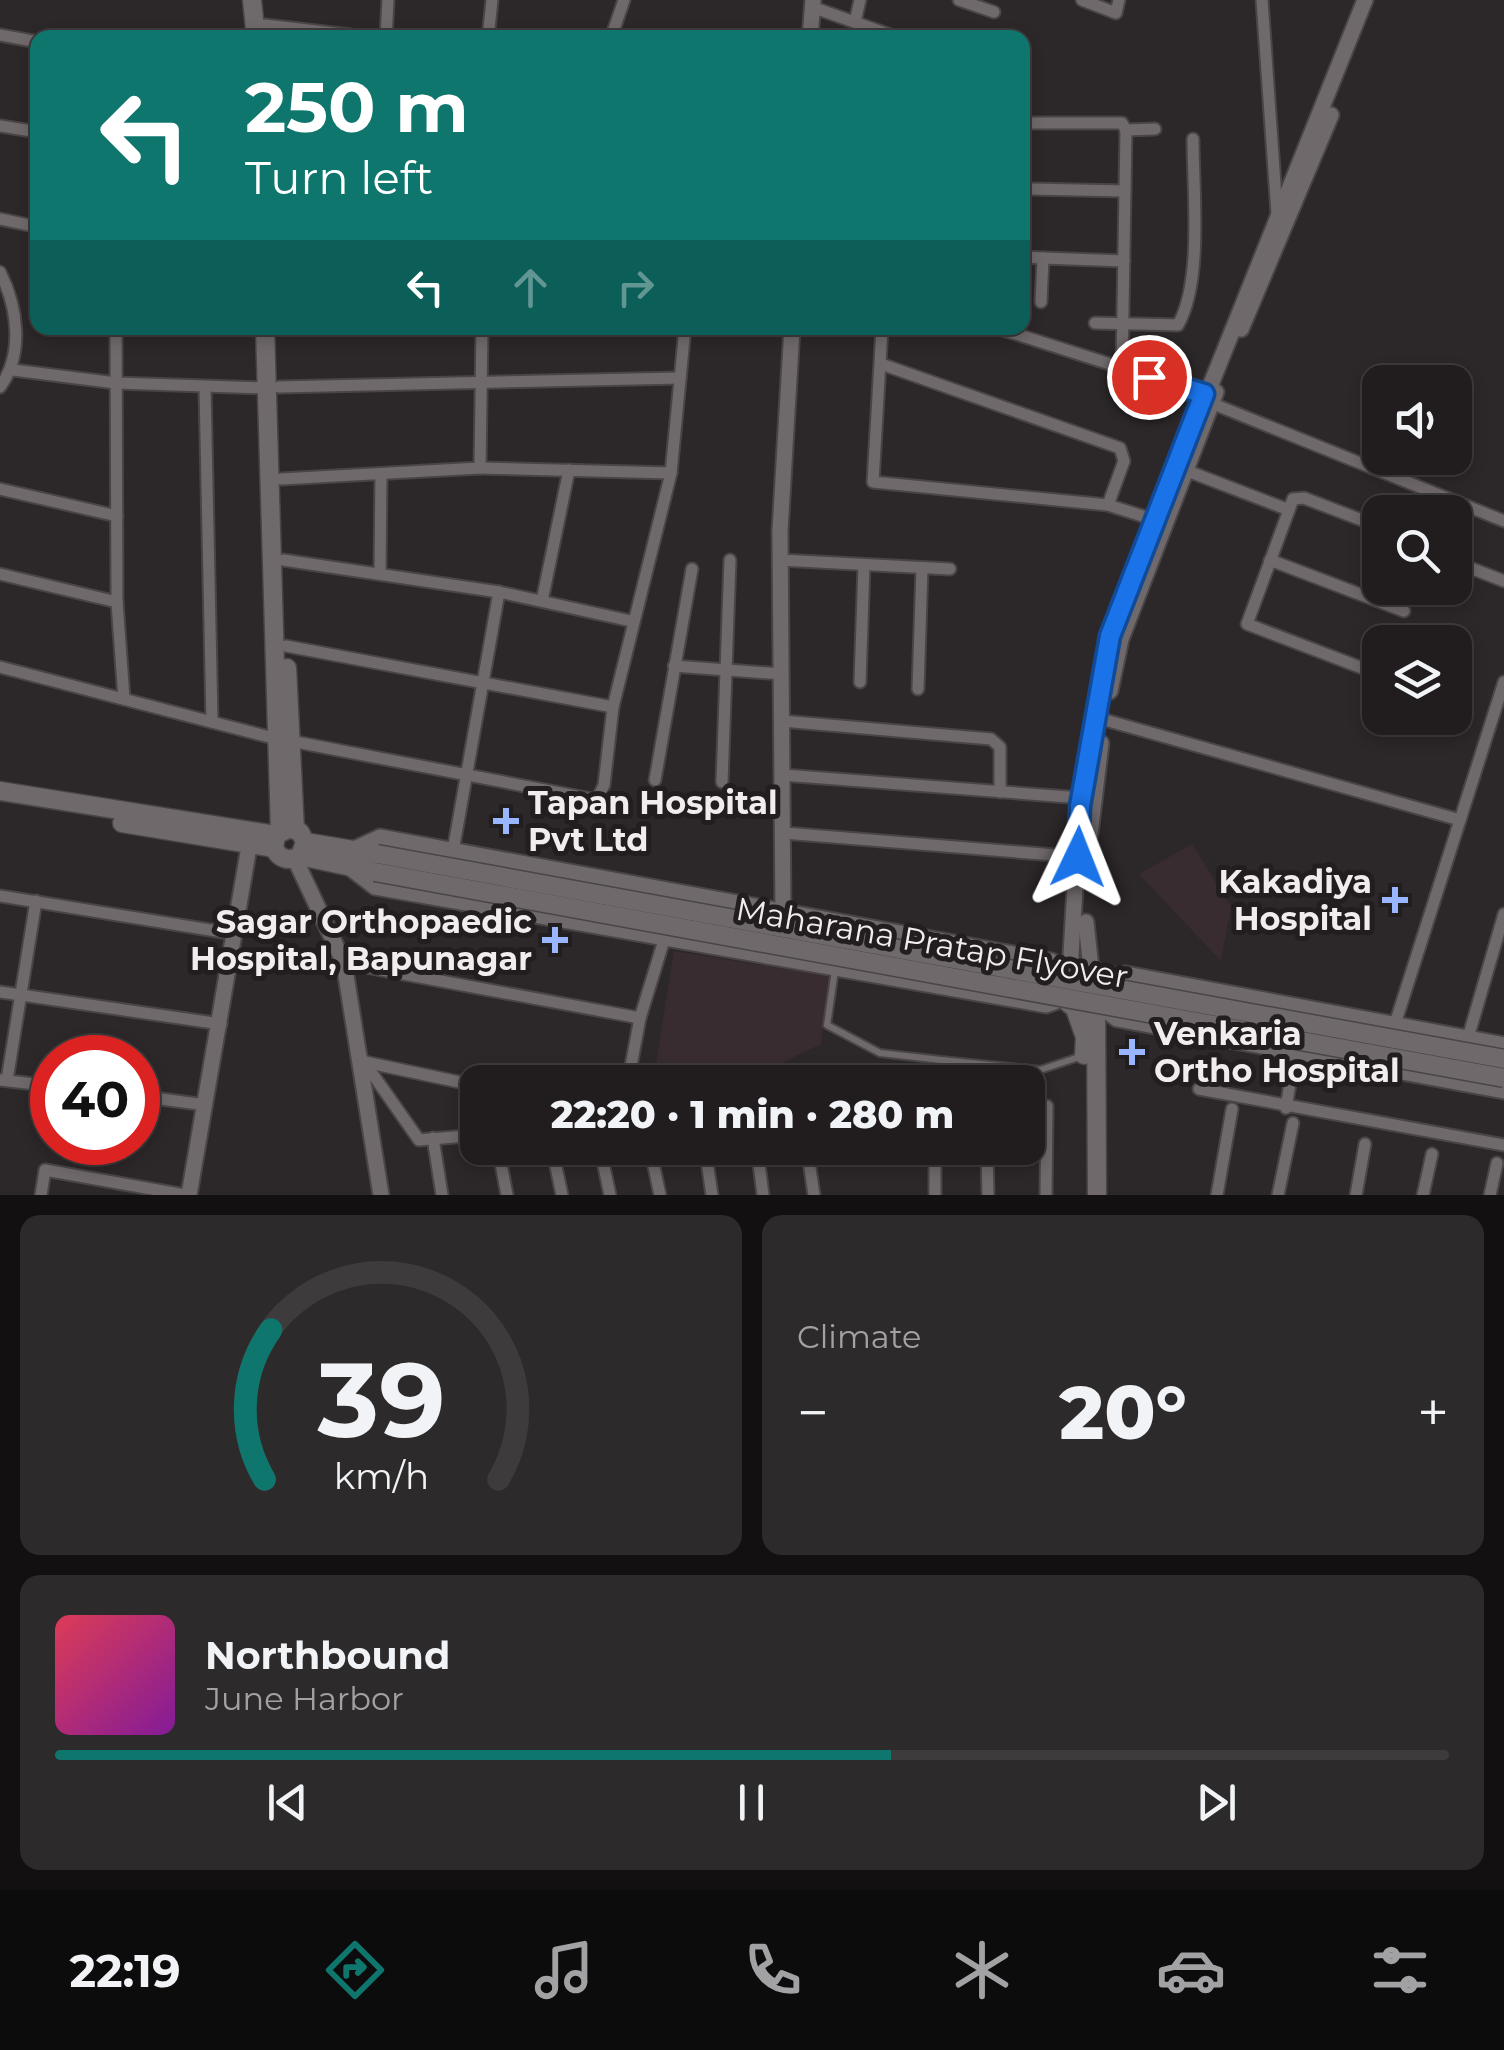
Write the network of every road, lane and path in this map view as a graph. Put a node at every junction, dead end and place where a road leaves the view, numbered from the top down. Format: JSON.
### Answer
{"nodes":[{"id":1,"x":252,"y":0,"type":"edge"},
{"id":2,"x":262,"y":0,"type":"edge"},
{"id":3,"x":388,"y":0,"type":"edge"},
{"id":4,"x":492,"y":0,"type":"edge"},
{"id":5,"x":624,"y":0,"type":"edge"},
{"id":6,"x":860,"y":0,"type":"edge"},
{"id":7,"x":958,"y":0,"type":"edge"},
{"id":8,"x":1082,"y":0,"type":"edge"},
{"id":9,"x":1120,"y":0,"type":"edge"},
{"id":10,"x":1262,"y":0,"type":"edge"},
{"id":11,"x":1365,"y":0,"type":"edge"},
{"id":12,"x":1376,"y":0,"type":"edge"},
{"id":13,"x":812,"y":4,"type":"edge"},
{"id":14,"x":994,"y":12,"type":"dead end"},
{"id":15,"x":855,"y":22,"type":"junction"},
{"id":16,"x":261,"y":30,"type":"edge"},
{"id":17,"x":262,"y":30,"type":"edge"},
{"id":18,"x":386,"y":30,"type":"edge"},
{"id":19,"x":489,"y":30,"type":"edge"},
{"id":20,"x":614,"y":30,"type":"edge"},
{"id":21,"x":810,"y":30,"type":"edge"},
{"id":22,"x":877,"y":30,"type":"edge"},
{"id":23,"x":0,"y":35,"type":"edge"},
{"id":24,"x":30,"y":41,"type":"edge"},
{"id":25,"x":1030,"y":123,"type":"edge"},
{"id":26,"x":0,"y":126,"type":"edge"},
{"id":27,"x":1155,"y":129,"type":"dead end"},
{"id":28,"x":1126,"y":130,"type":"junction"},
{"id":29,"x":30,"y":131,"type":"edge"},
{"id":30,"x":1193,"y":139,"type":"dead end"},
{"id":31,"x":1030,"y":189,"type":"dead end"},
{"id":32,"x":1125,"y":191,"type":"junction"},
{"id":33,"x":1277,"y":213,"type":"junction"},
{"id":34,"x":0,"y":219,"type":"edge"},
{"id":35,"x":30,"y":225,"type":"edge"},
{"id":36,"x":1030,"y":258,"type":"edge"},
{"id":37,"x":1043,"y":258,"type":"junction"},
{"id":38,"x":1124,"y":261,"type":"junction"},
{"id":39,"x":0,"y":272,"type":"edge"},
{"id":40,"x":1041,"y":302,"type":"dead end"},
{"id":41,"x":1095,"y":323,"type":"dead end"},
{"id":42,"x":1122,"y":324,"type":"junction"},
{"id":43,"x":116,"y":335,"type":"edge"},
{"id":44,"x":266,"y":335,"type":"edge"},
{"id":45,"x":277,"y":335,"type":"edge"},
{"id":46,"x":482,"y":335,"type":"edge"},
{"id":47,"x":683,"y":335,"type":"edge"},
{"id":48,"x":792,"y":335,"type":"edge"},
{"id":49,"x":882,"y":335,"type":"edge"},
{"id":50,"x":1019,"y":335,"type":"edge"},
{"id":51,"x":881,"y":364,"type":"junction"},
{"id":52,"x":1122,"y":368,"type":"junction"},
{"id":53,"x":13,"y":370,"type":"junction"},
{"id":54,"x":680,"y":378,"type":"junction"},
{"id":55,"x":116,"y":383,"type":"junction"},
{"id":56,"x":481,"y":383,"type":"junction"},
{"id":57,"x":0,"y":387,"type":"edge"},
{"id":58,"x":205,"y":388,"type":"junction"},
{"id":59,"x":273,"y":388,"type":"junction"},
{"id":60,"x":1208,"y":399,"type":"junction"},
{"id":61,"x":480,"y":468,"type":"junction"},
{"id":62,"x":569,"y":470,"type":"junction"},
{"id":63,"x":1185,"y":470,"type":"junction"},
{"id":64,"x":671,"y":473,"type":"junction"},
{"id":65,"x":381,"y":474,"type":"junction"},
{"id":66,"x":281,"y":480,"type":"junction"},
{"id":67,"x":0,"y":489,"type":"edge"},
{"id":68,"x":1108,"y":505,"type":"junction"},
{"id":69,"x":1289,"y":510,"type":"junction"},
{"id":70,"x":117,"y":516,"type":"junction"},
{"id":71,"x":1362,"y":519,"type":"edge"},
{"id":72,"x":1154,"y":520,"type":"junction"},
{"id":73,"x":1504,"y":522,"type":"edge"},
{"id":74,"x":284,"y":560,"type":"junction"},
{"id":75,"x":730,"y":560,"type":"dead end"},
{"id":76,"x":780,"y":560,"type":"junction"},
{"id":77,"x":1270,"y":560,"type":"junction"},
{"id":78,"x":864,"y":565,"type":"junction"},
{"id":79,"x":922,"y":568,"type":"junction"},
{"id":80,"x":692,"y":569,"type":"dead end"},
{"id":81,"x":950,"y":569,"type":"dead end"},
{"id":82,"x":1472,"y":569,"type":"edge"},
{"id":83,"x":380,"y":572,"type":"junction"},
{"id":84,"x":0,"y":574,"type":"edge"},
{"id":85,"x":1504,"y":581,"type":"edge"},
{"id":86,"x":499,"y":592,"type":"junction"},
{"id":87,"x":542,"y":601,"type":"junction"},
{"id":88,"x":117,"y":602,"type":"junction"},
{"id":89,"x":1404,"y":611,"type":"dead end"},
{"id":90,"x":631,"y":621,"type":"junction"},
{"id":91,"x":286,"y":646,"type":"junction"},
{"id":92,"x":674,"y":666,"type":"junction"},
{"id":93,"x":0,"y":667,"type":"edge"},
{"id":94,"x":1362,"y":668,"type":"edge"},
{"id":95,"x":726,"y":670,"type":"junction"},
{"id":96,"x":782,"y":674,"type":"junction"},
{"id":97,"x":860,"y":682,"type":"dead end"},
{"id":98,"x":1504,"y":682,"type":"edge"},
{"id":99,"x":481,"y":683,"type":"junction"},
{"id":100,"x":918,"y":688,"type":"dead end"},
{"id":101,"x":124,"y":700,"type":"junction"},
{"id":102,"x":613,"y":707,"type":"junction"},
{"id":103,"x":1105,"y":720,"type":"junction"},
{"id":104,"x":782,"y":721,"type":"junction"},
{"id":105,"x":212,"y":722,"type":"junction"},
{"id":106,"x":284,"y":740,"type":"junction"},
{"id":107,"x":463,"y":775,"type":"junction"},
{"id":108,"x":783,"y":775,"type":"junction"},
{"id":109,"x":655,"y":780,"type":"dead end"},
{"id":110,"x":722,"y":782,"type":"dead end"},
{"id":111,"x":0,"y":790,"type":"edge"},
{"id":112,"x":1000,"y":792,"type":"junction"},
{"id":113,"x":1082,"y":798,"type":"junction"},
{"id":114,"x":0,"y":802,"type":"edge"},
{"id":115,"x":1460,"y":820,"type":"junction"},
{"id":116,"x":784,"y":833,"type":"junction"},
{"id":117,"x":250,"y":838,"type":"junction"},
{"id":118,"x":289,"y":843,"type":"junction"},
{"id":119,"x":452,"y":851,"type":"junction"},
{"id":120,"x":1078,"y":857,"type":"junction"},
{"id":121,"x":350,"y":858,"type":"junction"},
{"id":122,"x":376,"y":863,"type":"junction"},
{"id":123,"x":0,"y":896,"type":"edge"},
{"id":124,"x":36,"y":901,"type":"junction"},
{"id":125,"x":783,"y":913,"type":"junction"},
{"id":126,"x":1504,"y":914,"type":"edge"},
{"id":127,"x":236,"y":934,"type":"junction"},
{"id":128,"x":664,"y":940,"type":"junction"},
{"id":129,"x":344,"y":963,"type":"junction"},
{"id":130,"x":835,"y":970,"type":"junction"},
{"id":131,"x":1070,"y":972,"type":"junction"},
{"id":132,"x":1096,"y":973,"type":"junction"},
{"id":133,"x":0,"y":992,"type":"edge"},
{"id":134,"x":18,"y":996,"type":"junction"},
{"id":135,"x":1069,"y":1002,"type":"junction"},
{"id":136,"x":1096,"y":1004,"type":"junction"},
{"id":137,"x":640,"y":1018,"type":"junction"},
{"id":138,"x":220,"y":1024,"type":"junction"},
{"id":139,"x":1396,"y":1024,"type":"junction"},
{"id":140,"x":1468,"y":1038,"type":"junction"},
{"id":141,"x":1504,"y":1045,"type":"edge"},
{"id":142,"x":1296,"y":1053,"type":"junction"},
{"id":143,"x":1084,"y":1056,"type":"junction"},
{"id":144,"x":361,"y":1057,"type":"junction"},
{"id":145,"x":1504,"y":1059,"type":"edge"},
{"id":146,"x":631,"y":1065,"type":"edge"},
{"id":147,"x":1504,"y":1078,"type":"edge"},
{"id":148,"x":3,"y":1080,"type":"edge"},
{"id":149,"x":460,"y":1082,"type":"edge"},
{"id":150,"x":30,"y":1083,"type":"edge"},
{"id":151,"x":1199,"y":1089,"type":"dead end"},
{"id":152,"x":1504,"y":1090,"type":"edge"},
{"id":153,"x":160,"y":1099,"type":"edge"},
{"id":154,"x":206,"y":1105,"type":"junction"},
{"id":155,"x":1047,"y":1106,"type":"dead end"},
{"id":156,"x":1286,"y":1108,"type":"junction"},
{"id":157,"x":1232,"y":1109,"type":"dead end"},
{"id":158,"x":1292,"y":1123,"type":"dead end"},
{"id":159,"x":460,"y":1136,"type":"edge"},
{"id":160,"x":433,"y":1138,"type":"junction"},
{"id":161,"x":1365,"y":1144,"type":"dead end"},
{"id":162,"x":1504,"y":1146,"type":"edge"},
{"id":163,"x":1432,"y":1154,"type":"dead end"},
{"id":164,"x":1496,"y":1163,"type":"dead end"},
{"id":165,"x":501,"y":1165,"type":"edge"},
{"id":166,"x":556,"y":1165,"type":"edge"},
{"id":167,"x":604,"y":1165,"type":"edge"},
{"id":168,"x":654,"y":1165,"type":"edge"},
{"id":169,"x":708,"y":1165,"type":"edge"},
{"id":170,"x":759,"y":1165,"type":"edge"},
{"id":171,"x":810,"y":1165,"type":"edge"},
{"id":172,"x":935,"y":1165,"type":"edge"},
{"id":173,"x":988,"y":1165,"type":"edge"},
{"id":174,"x":42,"y":1195,"type":"edge"},
{"id":175,"x":187,"y":1195,"type":"edge"},
{"id":176,"x":380,"y":1195,"type":"edge"},
{"id":177,"x":442,"y":1195,"type":"edge"},
{"id":178,"x":507,"y":1195,"type":"edge"},
{"id":179,"x":562,"y":1195,"type":"edge"},
{"id":180,"x":610,"y":1195,"type":"edge"},
{"id":181,"x":660,"y":1195,"type":"edge"},
{"id":182,"x":712,"y":1195,"type":"edge"},
{"id":183,"x":763,"y":1195,"type":"edge"},
{"id":184,"x":814,"y":1195,"type":"edge"},
{"id":185,"x":935,"y":1195,"type":"edge"},
{"id":186,"x":988,"y":1195,"type":"edge"},
{"id":187,"x":1046,"y":1195,"type":"edge"},
{"id":188,"x":1087,"y":1195,"type":"edge"},
{"id":189,"x":1097,"y":1195,"type":"edge"},
{"id":190,"x":1217,"y":1195,"type":"edge"},
{"id":191,"x":1278,"y":1195,"type":"edge"},
{"id":192,"x":1356,"y":1195,"type":"edge"},
{"id":193,"x":1423,"y":1195,"type":"edge"},
{"id":194,"x":1490,"y":1195,"type":"edge"}],
"edges":[{"from":1,"to":16,"type":"main road"},
{"from":2,"to":17,"type":"main road"},
{"from":3,"to":18,"type":"street"},
{"from":4,"to":19,"type":"street"},
{"from":5,"to":20,"type":"street"},
{"from":6,"to":15,"type":"street"},
{"from":7,"to":14,"type":"street"},
{"from":8,"to":9,"type":"street"},
{"from":10,"to":33,"type":"street"},
{"from":11,"to":33,"type":"street"},
{"from":12,"to":60,"type":"street"},
{"from":13,"to":15,"type":"street"},
{"from":13,"to":21,"type":"street"},
{"from":15,"to":22,"type":"street"},
{"from":23,"to":24,"type":"street"},
{"from":25,"to":28,"type":"street"},
{"from":26,"to":29,"type":"street"},
{"from":27,"to":28,"type":"street"},
{"from":28,"to":32,"type":"street"},
{"from":30,"to":42,"type":"street"},
{"from":31,"to":32,"type":"street"},
{"from":32,"to":38,"type":"street"},
{"from":33,"to":60,"type":"street"},
{"from":34,"to":35,"type":"street"},
{"from":36,"to":37,"type":"street"},
{"from":37,"to":38,"type":"street"},
{"from":37,"to":40,"type":"street"},
{"from":38,"to":42,"type":"street"},
{"from":39,"to":53,"type":"street"},
{"from":41,"to":42,"type":"street"},
{"from":42,"to":52,"type":"street"},
{"from":43,"to":55,"type":"street"},
{"from":44,"to":59,"type":"main road"},
{"from":45,"to":59,"type":"main road"},
{"from":46,"to":56,"type":"street"},
{"from":47,"to":54,"type":"street"},
{"from":48,"to":76,"type":"street"},
{"from":49,"to":51,"type":"street"},
{"from":50,"to":52,"type":"street"},
{"from":51,"to":68,"type":"street"},
{"from":51,"to":68,"type":"street"},
{"from":52,"to":60,"type":"street"},
{"from":53,"to":55,"type":"street"},
{"from":53,"to":57,"type":"street"},
{"from":54,"to":56,"type":"street"},
{"from":54,"to":64,"type":"street"},
{"from":55,"to":58,"type":"street"},
{"from":55,"to":70,"type":"street"},
{"from":56,"to":59,"type":"street"},
{"from":56,"to":61,"type":"street"},
{"from":58,"to":59,"type":"street"},
{"from":58,"to":105,"type":"street"},
{"from":59,"to":66,"type":"main road"},
{"from":59,"to":106,"type":"main road"},
{"from":60,"to":63,"type":"street"},
{"from":60,"to":72,"type":"street"},
{"from":60,"to":73,"type":"street"},
{"from":61,"to":62,"type":"street"},
{"from":61,"to":65,"type":"street"},
{"from":62,"to":64,"type":"street"},
{"from":62,"to":87,"type":"street"},
{"from":63,"to":69,"type":"street"},
{"from":63,"to":103,"type":"street"},
{"from":64,"to":90,"type":"street"},
{"from":65,"to":66,"type":"street"},
{"from":65,"to":83,"type":"street"},
{"from":66,"to":74,"type":"main road"},
{"from":67,"to":70,"type":"street"},
{"from":68,"to":72,"type":"street"},
{"from":69,"to":71,"type":"street"},
{"from":69,"to":77,"type":"street"},
{"from":70,"to":88,"type":"street"},
{"from":72,"to":113,"type":"street"},
{"from":74,"to":83,"type":"street"},
{"from":74,"to":91,"type":"main road"},
{"from":75,"to":95,"type":"street"},
{"from":76,"to":78,"type":"street"},
{"from":76,"to":96,"type":"street"},
{"from":77,"to":89,"type":"street"},
{"from":77,"to":94,"type":"street"},
{"from":78,"to":79,"type":"street"},
{"from":78,"to":97,"type":"street"},
{"from":79,"to":81,"type":"street"},
{"from":79,"to":100,"type":"street"},
{"from":80,"to":92,"type":"street"},
{"from":82,"to":85,"type":"street"},
{"from":83,"to":86,"type":"street"},
{"from":84,"to":88,"type":"street"},
{"from":86,"to":87,"type":"street"},
{"from":86,"to":99,"type":"street"},
{"from":87,"to":90,"type":"street"},
{"from":88,"to":101,"type":"street"},
{"from":90,"to":102,"type":"street"},
{"from":91,"to":99,"type":"street"},
{"from":91,"to":106,"type":"main road"},
{"from":92,"to":95,"type":"street"},
{"from":92,"to":109,"type":"street"},
{"from":93,"to":101,"type":"street"},
{"from":95,"to":96,"type":"street"},
{"from":95,"to":110,"type":"street"},
{"from":96,"to":104,"type":"street"},
{"from":98,"to":115,"type":"street"},
{"from":99,"to":102,"type":"street"},
{"from":99,"to":107,"type":"street"},
{"from":101,"to":105,"type":"street"},
{"from":102,"to":107,"type":"street"},
{"from":103,"to":115,"type":"street"},
{"from":103,"to":132,"type":"street"},
{"from":104,"to":108,"type":"street"},
{"from":104,"to":112,"type":"street"},
{"from":105,"to":106,"type":"street"},
{"from":106,"to":107,"type":"street"},
{"from":106,"to":118,"type":"main road"},
{"from":107,"to":119,"type":"street"},
{"from":108,"to":112,"type":"street"},
{"from":108,"to":116,"type":"street"},
{"from":111,"to":117,"type":"main road"},
{"from":112,"to":113,"type":"street"},
{"from":113,"to":120,"type":"street"},
{"from":114,"to":117,"type":"main road"},
{"from":115,"to":139,"type":"street"},
{"from":116,"to":120,"type":"street"},
{"from":116,"to":125,"type":"street"},
{"from":117,"to":118,"type":"main road","name":"Maharana Pratap Flyover"},
{"from":117,"to":127,"type":"street"},
{"from":118,"to":121,"type":"main road","name":"Maharana Pratap Flyover"},
{"from":118,"to":129,"type":"street"},
{"from":119,"to":121,"type":"street"},
{"from":119,"to":125,"type":"street"},
{"from":120,"to":131,"type":"street"},
{"from":121,"to":122,"type":"main road","name":"Maharana Pratap Flyover"},
{"from":121,"to":128,"type":"street"},
{"from":122,"to":145,"type":"main road","name":"Maharana Pratap Flyover","bridge":true},
{"from":122,"to":147,"type":"main road","name":"Maharana Pratap Flyover","bridge":true},
{"from":123,"to":124,"type":"street"},
{"from":124,"to":127,"type":"street"},
{"from":124,"to":134,"type":"street"},
{"from":125,"to":131,"type":"street"},
{"from":126,"to":140,"type":"street"},
{"from":127,"to":138,"type":"street"},
{"from":128,"to":130,"type":"street"},
{"from":128,"to":137,"type":"street"},
{"from":129,"to":137,"type":"street"},
{"from":129,"to":144,"type":"street"},
{"from":130,"to":135,"type":"street"},
{"from":130,"to":143,"type":"lane"},
{"from":131,"to":132,"type":"main road"},
{"from":131,"to":135,"type":"main road"},
{"from":132,"to":136,"type":"main road"},
{"from":132,"to":139,"type":"street"},
{"from":133,"to":134,"type":"street"},
{"from":134,"to":138,"type":"street"},
{"from":134,"to":148,"type":"street"},
{"from":135,"to":136,"type":"main road"},
{"from":135,"to":143,"type":"main road"},
{"from":136,"to":142,"type":"street"},
{"from":136,"to":189,"type":"main road"},
{"from":137,"to":146,"type":"street"},
{"from":138,"to":154,"type":"street"},
{"from":139,"to":140,"type":"street"},
{"from":140,"to":141,"type":"street"},
{"from":142,"to":152,"type":"street"},
{"from":142,"to":156,"type":"street"},
{"from":143,"to":188,"type":"main road"},
{"from":144,"to":149,"type":"street"},
{"from":144,"to":160,"type":"street"},
{"from":144,"to":176,"type":"street"},
{"from":148,"to":150,"type":"street"},
{"from":151,"to":156,"type":"street"},
{"from":153,"to":154,"type":"street"},
{"from":154,"to":175,"type":"street"},
{"from":155,"to":187,"type":"street"},
{"from":156,"to":162,"type":"street"},
{"from":157,"to":190,"type":"street"},
{"from":158,"to":191,"type":"street"},
{"from":159,"to":160,"type":"street"},
{"from":160,"to":177,"type":"street"},
{"from":161,"to":192,"type":"street"},
{"from":163,"to":193,"type":"street"},
{"from":164,"to":194,"type":"street"},
{"from":165,"to":178,"type":"street"},
{"from":166,"to":179,"type":"street"},
{"from":167,"to":180,"type":"street"},
{"from":168,"to":181,"type":"street"},
{"from":169,"to":182,"type":"street"},
{"from":170,"to":183,"type":"street"},
{"from":171,"to":184,"type":"street"},
{"from":172,"to":185,"type":"street"},
{"from":173,"to":186,"type":"street"},
{"from":174,"to":175,"type":"street"}]}
